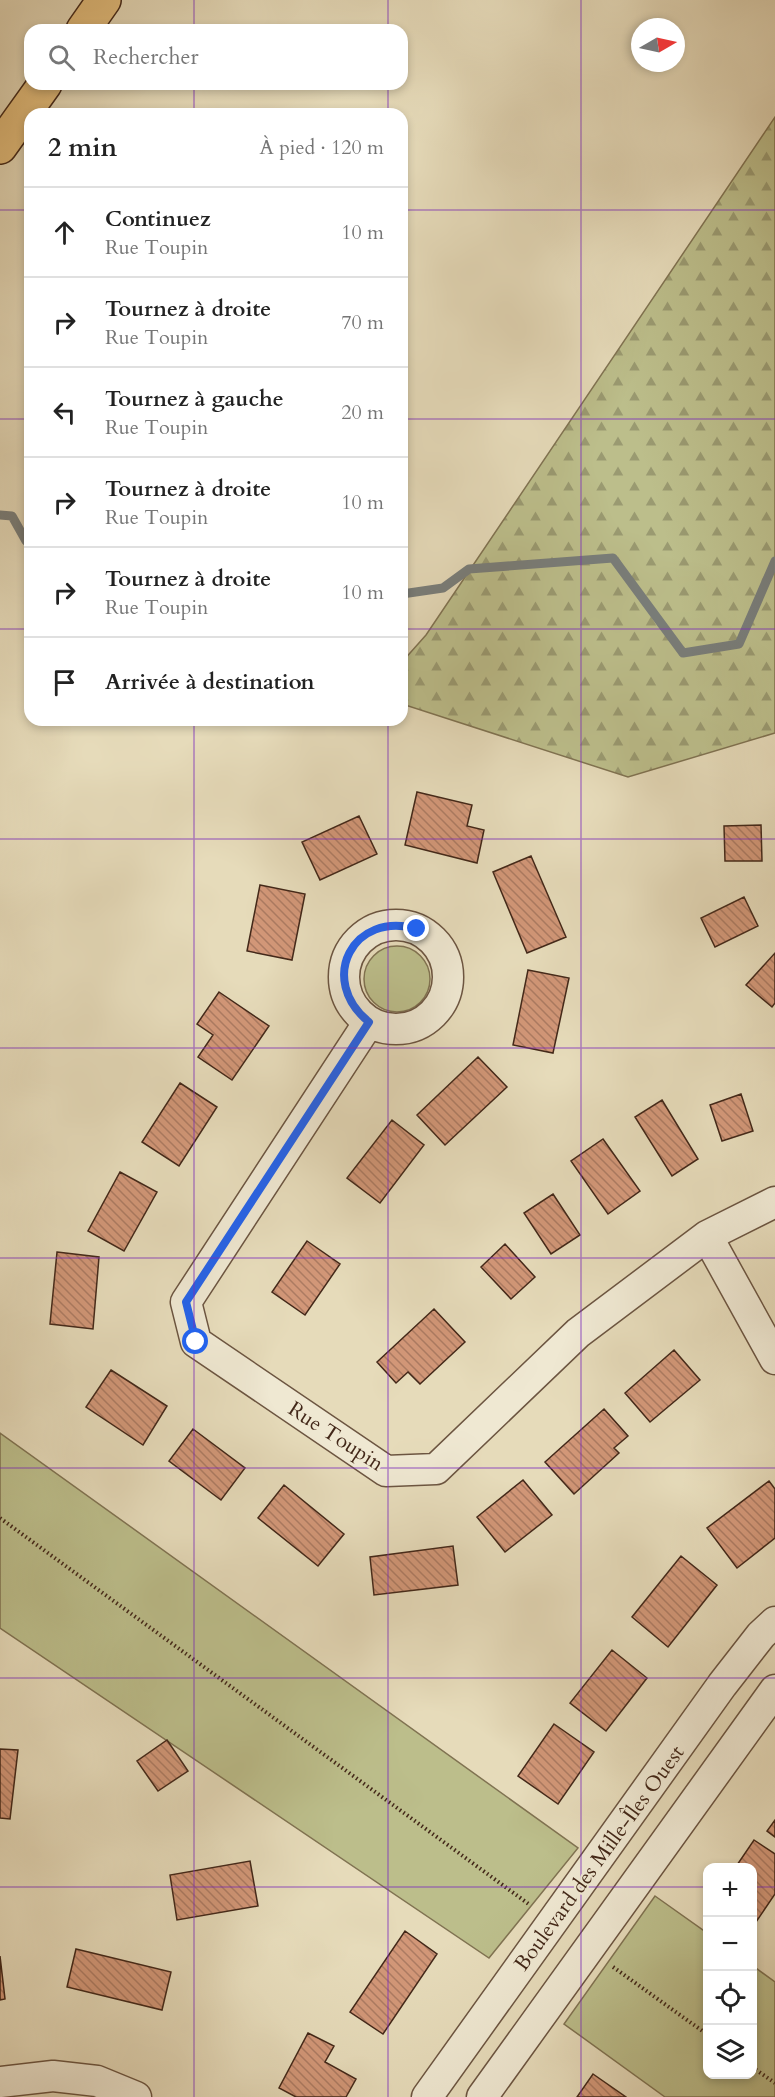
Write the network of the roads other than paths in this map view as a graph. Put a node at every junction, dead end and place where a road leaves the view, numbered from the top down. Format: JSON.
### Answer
{"nodes":[{"id":1,"x":104,"y":0,"type":"edge"},
{"id":2,"x":87,"y":24,"type":"edge"},
{"id":3,"x":41,"y":90,"type":"edge"},
{"id":4,"x":28,"y":108,"type":"edge"},
{"id":5,"x":24,"y":113,"type":"edge"},
{"id":6,"x":0,"y":147,"type":"edge"},
{"id":7,"x":369,"y":1022,"type":"dead end"},
{"id":8,"x":775,"y":1203,"type":"edge"},
{"id":9,"x":707,"y":1236,"type":"junction"},
{"id":10,"x":775,"y":1359,"type":"edge"},
{"id":11,"x":775,"y":1622,"type":"edge"},
{"id":12,"x":775,"y":1690,"type":"edge"},
{"id":13,"x":0,"y":2082,"type":"edge"},
{"id":14,"x":136,"y":2097,"type":"edge"},
{"id":15,"x":427,"y":2097,"type":"edge"},
{"id":16,"x":482,"y":2097,"type":"edge"}],
"edges":[{"from":1,"to":2,"type":"highway"},
{"from":3,"to":4,"type":"highway"},
{"from":5,"to":6,"type":"highway"},
{"from":7,"to":9,"type":"street","name":"Rue Toupin"},
{"from":8,"to":9,"type":"street","name":"Rue Toupin"},
{"from":9,"to":10,"type":"street"},
{"from":11,"to":15,"type":"street","name":"Boulevard des Mille-Îles Ouest"},
{"from":12,"to":16,"type":"street","name":"Boulevard des Mille-Îles Ouest"},
{"from":13,"to":14,"type":"street"}]}
